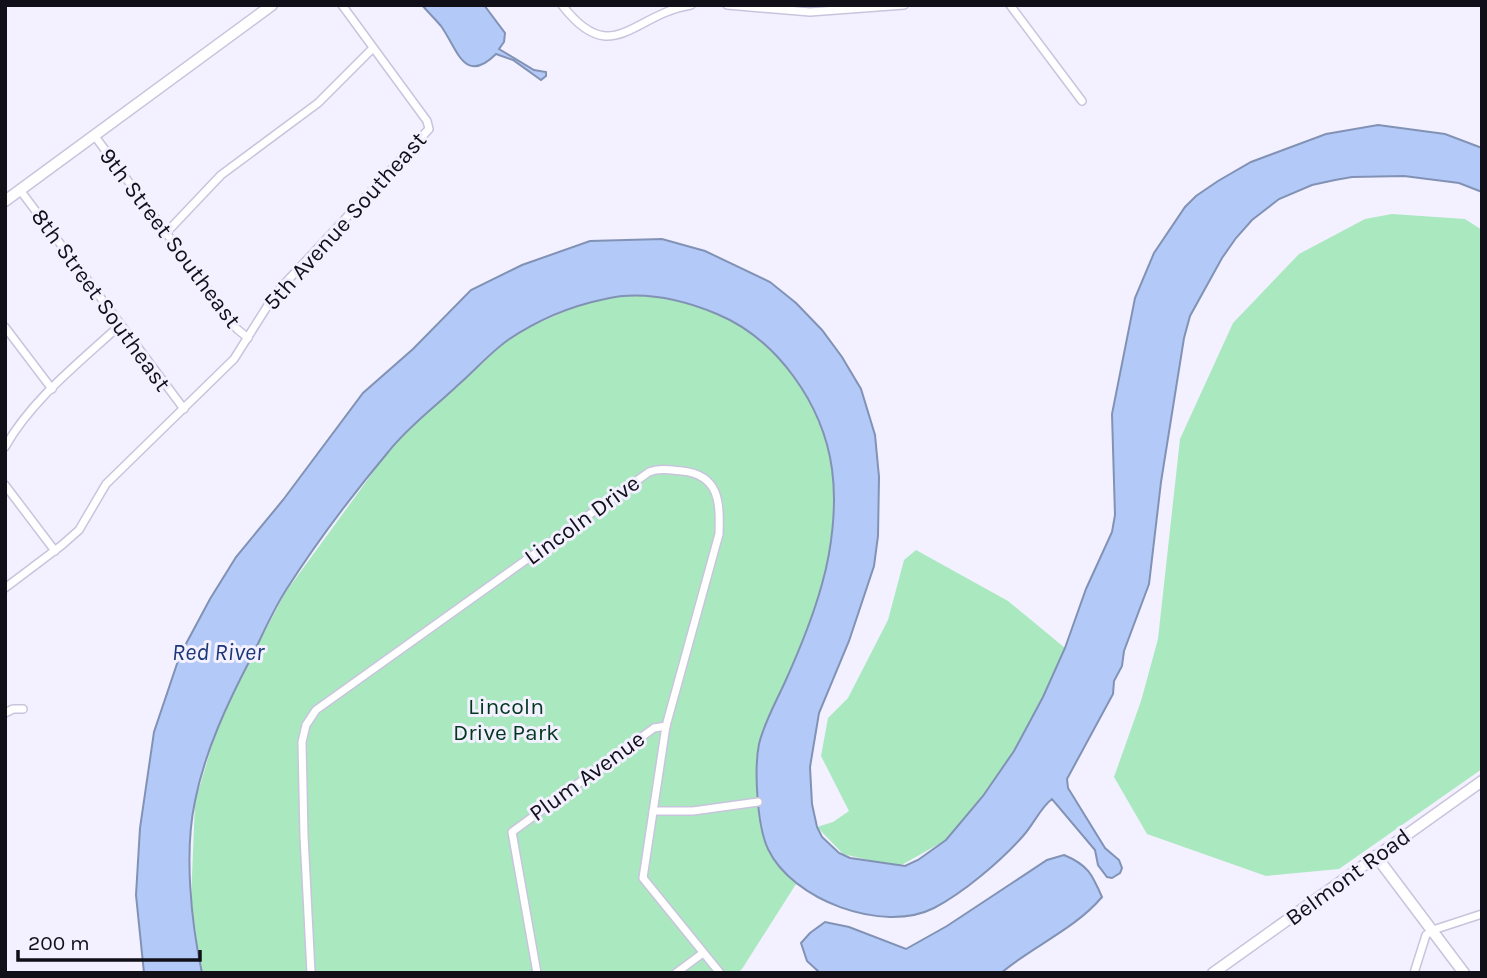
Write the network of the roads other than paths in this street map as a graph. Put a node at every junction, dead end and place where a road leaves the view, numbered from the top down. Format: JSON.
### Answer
{"nodes":[{"id":1,"x":272,"y":5,"type":"edge"},
{"id":2,"x":342,"y":5,"type":"edge"},
{"id":3,"x":562,"y":5,"type":"edge"},
{"id":4,"x":691,"y":5,"type":"edge"},
{"id":5,"x":727,"y":5,"type":"edge"},
{"id":6,"x":904,"y":5,"type":"edge"},
{"id":7,"x":1010,"y":5,"type":"edge"},
{"id":8,"x":373,"y":48,"type":"junction"},
{"id":9,"x":1082,"y":102,"type":"dead end"},
{"id":10,"x":94,"y":135,"type":"junction"},
{"id":11,"x":20,"y":190,"type":"junction"},
{"id":12,"x":5,"y":201,"type":"edge"},
{"id":13,"x":166,"y":233,"type":"junction"},
{"id":14,"x":120,"y":325,"type":"junction"},
{"id":15,"x":5,"y":327,"type":"edge"},
{"id":16,"x":248,"y":338,"type":"junction"},
{"id":17,"x":52,"y":389,"type":"junction"},
{"id":18,"x":184,"y":409,"type":"junction"},
{"id":19,"x":5,"y":447,"type":"edge"},
{"id":20,"x":5,"y":485,"type":"edge"},
{"id":21,"x":55,"y":551,"type":"junction"},
{"id":22,"x":5,"y":588,"type":"edge"},
{"id":23,"x":23,"y":709,"type":"dead end"},
{"id":24,"x":5,"y":713,"type":"edge"},
{"id":25,"x":666,"y":726,"type":"junction"},
{"id":26,"x":1482,"y":780,"type":"edge"},
{"id":27,"x":758,"y":802,"type":"dead end"},
{"id":28,"x":653,"y":811,"type":"junction"},
{"id":29,"x":1376,"y":856,"type":"junction"},
{"id":30,"x":1482,"y":914,"type":"edge"},
{"id":31,"x":1433,"y":930,"type":"junction"},
{"id":32,"x":703,"y":953,"type":"junction"},
{"id":33,"x":311,"y":973,"type":"edge"},
{"id":34,"x":537,"y":973,"type":"edge"},
{"id":35,"x":676,"y":973,"type":"edge"},
{"id":36,"x":720,"y":973,"type":"edge"},
{"id":37,"x":1213,"y":973,"type":"edge"},
{"id":38,"x":1414,"y":973,"type":"edge"},
{"id":39,"x":1464,"y":973,"type":"edge"}],
"edges":[{"from":1,"to":10,"type":"street"},
{"from":2,"to":8,"type":"street"},
{"from":3,"to":4,"type":"street"},
{"from":5,"to":6,"type":"street"},
{"from":7,"to":9,"type":"street"},
{"from":8,"to":13,"type":"street"},
{"from":8,"to":16,"type":"street","name":"5th Avenue Southeast"},
{"from":10,"to":11,"type":"street"},
{"from":10,"to":13,"type":"street","name":"9th Street Southeast"},
{"from":11,"to":12,"type":"street"},
{"from":11,"to":14,"type":"street","name":"8th Street Southeast"},
{"from":13,"to":16,"type":"street","name":"9th Street Southeast"},
{"from":14,"to":17,"type":"street"},
{"from":14,"to":18,"type":"street","name":"8th Street Southeast"},
{"from":15,"to":17,"type":"street"},
{"from":16,"to":18,"type":"street","name":"5th Avenue Southeast"},
{"from":17,"to":19,"type":"street"},
{"from":18,"to":21,"type":"street","name":"5th Avenue Southeast"},
{"from":20,"to":21,"type":"street"},
{"from":21,"to":22,"type":"street","name":"5th Avenue Southeast"},
{"from":23,"to":24,"type":"street"},
{"from":25,"to":28,"type":"street","name":"Lincoln Drive"},
{"from":25,"to":33,"type":"street","name":"Lincoln Drive"},
{"from":25,"to":34,"type":"street","name":"Plum Avenue"},
{"from":26,"to":29,"type":"street","name":"Belmont Road"},
{"from":27,"to":28,"type":"street"},
{"from":28,"to":32,"type":"street","name":"Lincoln Drive"},
{"from":29,"to":31,"type":"street"},
{"from":29,"to":37,"type":"street","name":"Belmont Road"},
{"from":30,"to":31,"type":"street"},
{"from":31,"to":38,"type":"street"},
{"from":31,"to":39,"type":"street"},
{"from":32,"to":35,"type":"street"},
{"from":32,"to":36,"type":"street","name":"Lincoln Drive"}]}
